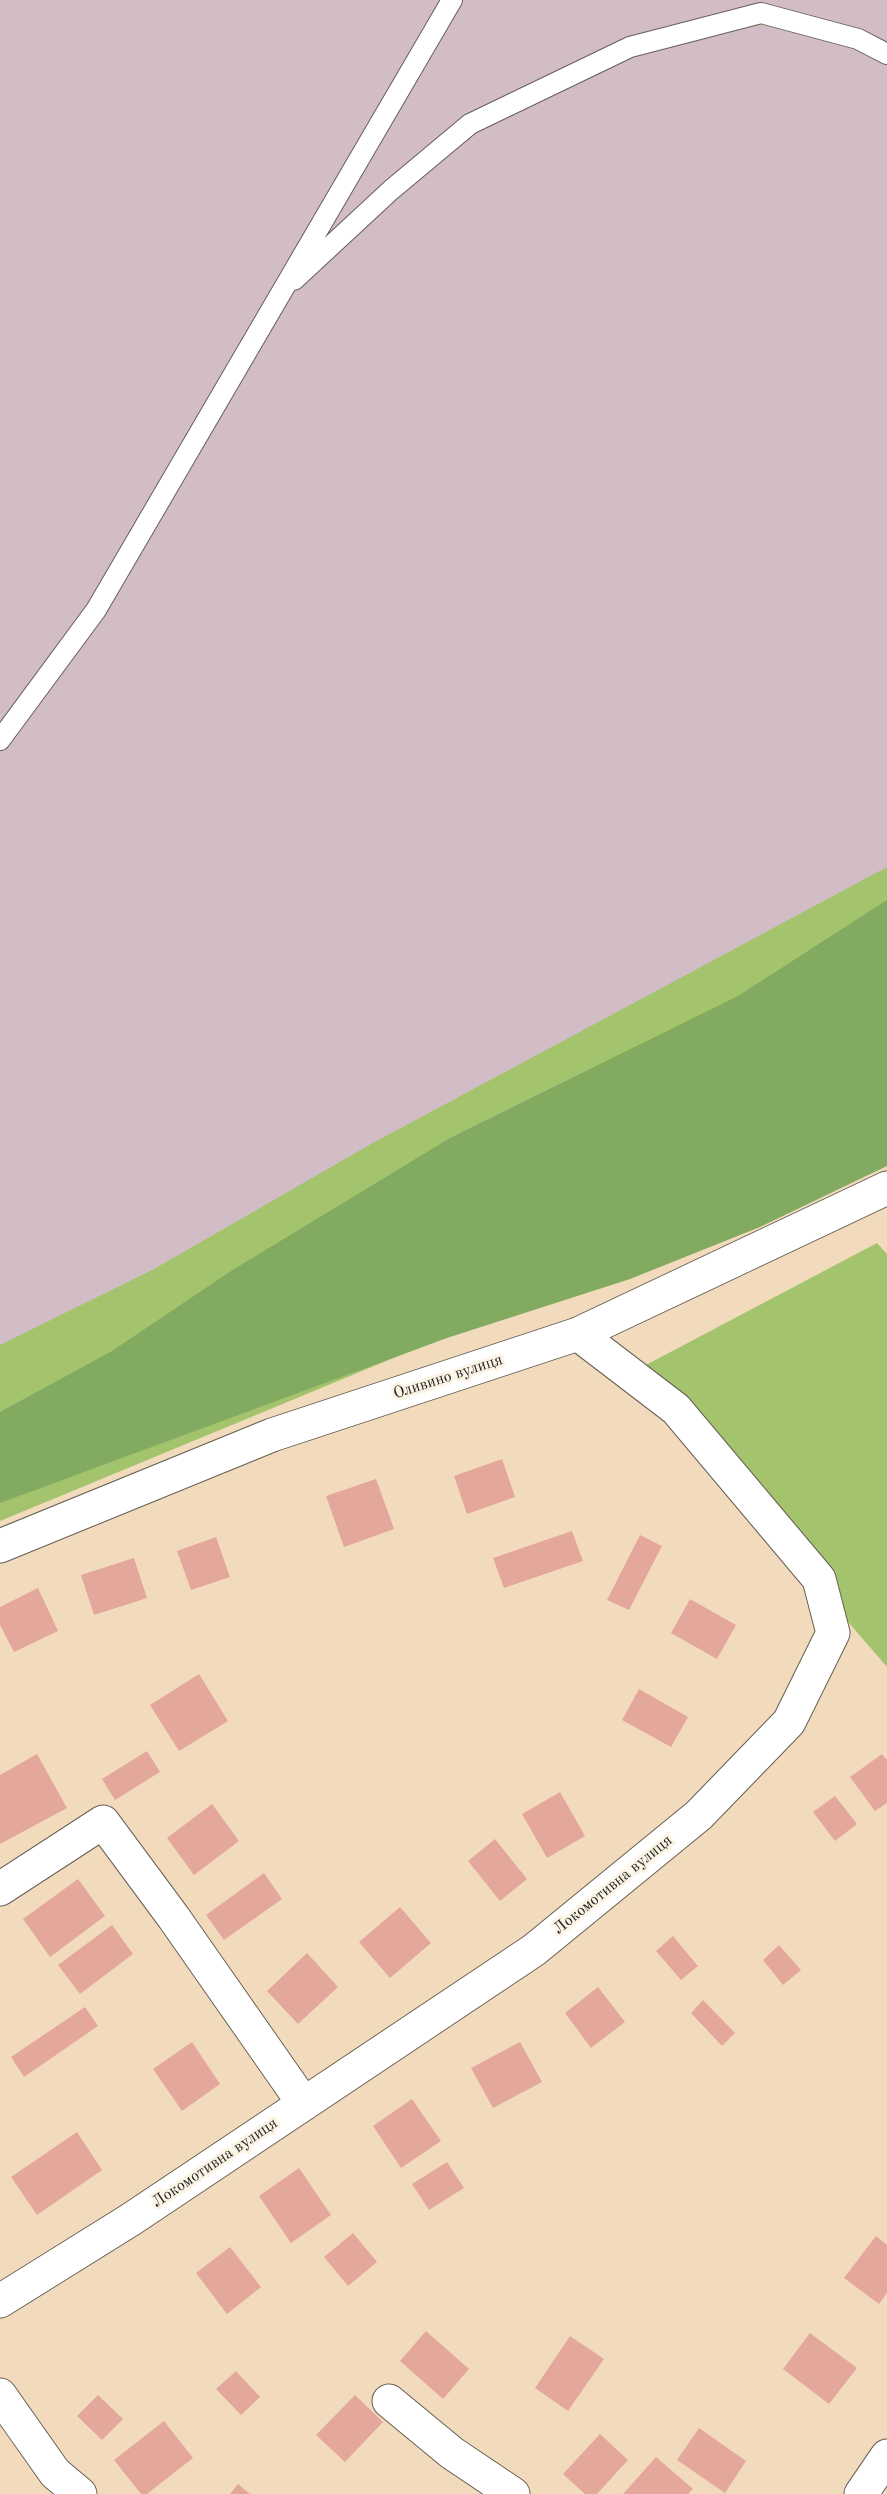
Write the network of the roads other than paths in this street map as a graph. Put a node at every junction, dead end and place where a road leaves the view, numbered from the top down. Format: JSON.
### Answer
{"nodes":[{"id":1,"x":452,"y":0,"type":"edge"},
{"id":2,"x":887,"y":54,"type":"edge"},
{"id":3,"x":280,"y":293,"type":"junction"},
{"id":4,"x":0,"y":740,"type":"edge"},
{"id":5,"x":887,"y":1188,"type":"edge"},
{"id":6,"x":578,"y":1334,"type":"junction"},
{"id":7,"x":0,"y":1546,"type":"edge"},
{"id":8,"x":0,"y":1889,"type":"edge"},
{"id":9,"x":304,"y":2104,"type":"junction"},
{"id":10,"x":0,"y":2301,"type":"edge"},
{"id":11,"x":0,"y":2395,"type":"edge"},
{"id":12,"x":389,"y":2401,"type":"dead end"},
{"id":13,"x":887,"y":2456,"type":"edge"},
{"id":14,"x":80,"y":2494,"type":"edge"},
{"id":15,"x":513,"y":2494,"type":"edge"},
{"id":16,"x":861,"y":2494,"type":"edge"}],
"edges":[{"from":1,"to":3,"type":"lane"},
{"from":2,"to":3,"type":"lane"},
{"from":3,"to":4,"type":"lane"},
{"from":5,"to":6,"type":"street","name":"Оливино вулиця"},
{"from":6,"to":7,"type":"street","name":"Оливино вулиця"},
{"from":6,"to":9,"type":"street","name":"Локомотивна вулиця"},
{"from":8,"to":9,"type":"street"},
{"from":9,"to":10,"type":"street","name":"Локомотивна вулиця"},
{"from":11,"to":14,"type":"street"},
{"from":12,"to":15,"type":"street"},
{"from":13,"to":16,"type":"street"}]}
